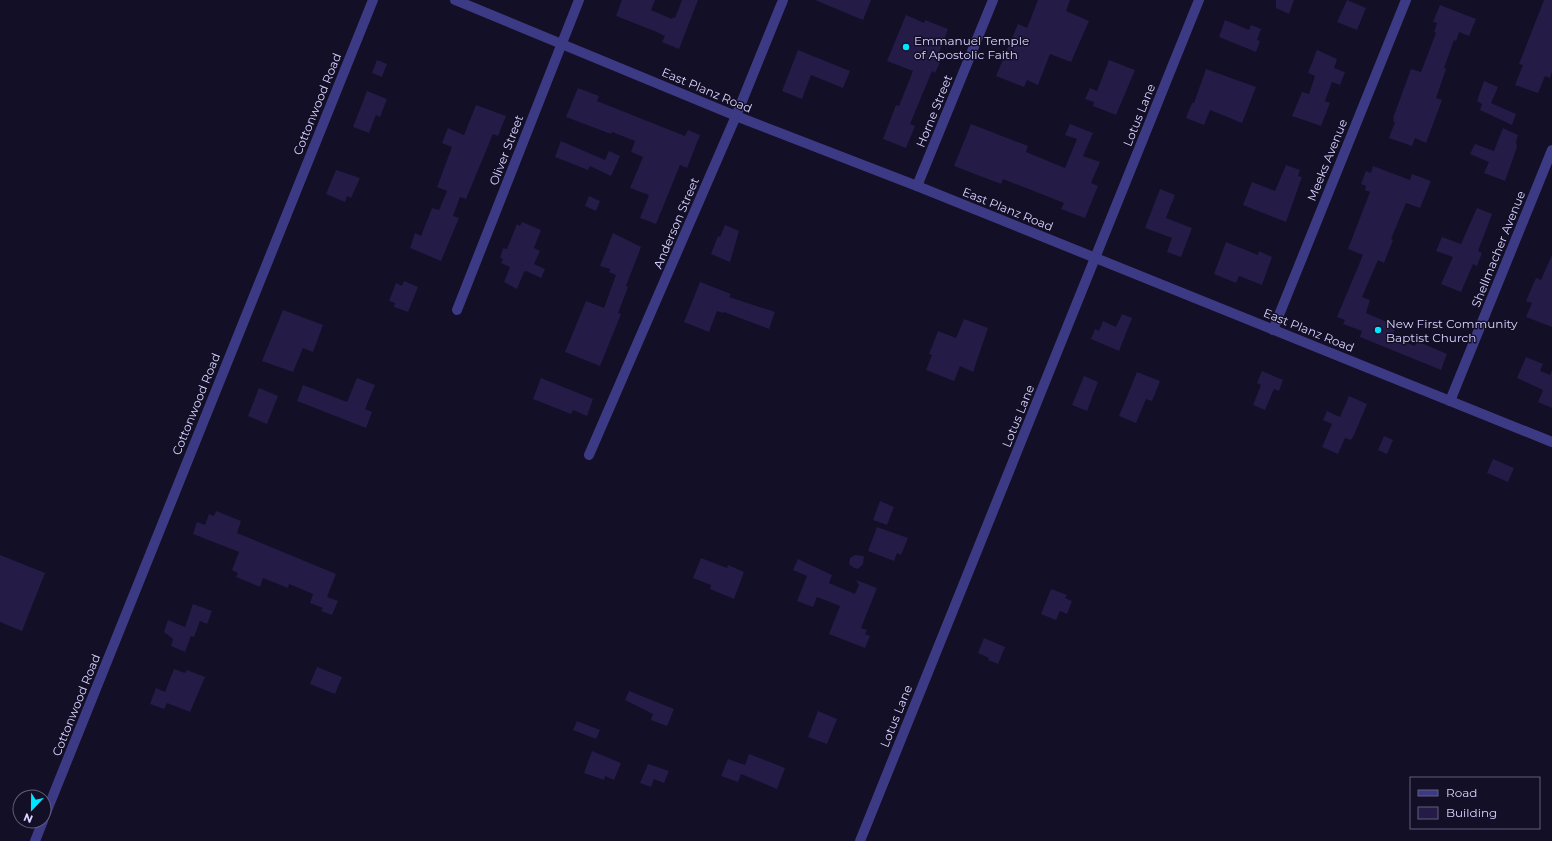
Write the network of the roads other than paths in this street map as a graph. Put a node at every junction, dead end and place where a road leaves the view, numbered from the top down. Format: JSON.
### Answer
{"nodes":[{"id":1,"x":373,"y":0,"type":"edge"},
{"id":2,"x":455,"y":0,"type":"edge"},
{"id":3,"x":579,"y":0,"type":"edge"},
{"id":4,"x":783,"y":0,"type":"edge"},
{"id":5,"x":993,"y":0,"type":"edge"},
{"id":6,"x":1199,"y":0,"type":"edge"},
{"id":7,"x":1406,"y":0,"type":"edge"},
{"id":8,"x":562,"y":43,"type":"junction"},
{"id":9,"x":736,"y":116,"type":"junction"},
{"id":10,"x":1552,"y":150,"type":"edge"},
{"id":11,"x":918,"y":186,"type":"junction"},
{"id":12,"x":1095,"y":258,"type":"junction"},
{"id":13,"x":457,"y":310,"type":"dead end"},
{"id":14,"x":1273,"y":330,"type":"junction"},
{"id":15,"x":1450,"y":401,"type":"junction"},
{"id":16,"x":1552,"y":442,"type":"edge"},
{"id":17,"x":589,"y":454,"type":"dead end"},
{"id":18,"x":52,"y":798,"type":"edge"},
{"id":19,"x":40,"y":829,"type":"edge"},
{"id":20,"x":35,"y":841,"type":"edge"},
{"id":21,"x":860,"y":841,"type":"edge"}],
"edges":[{"from":1,"to":18,"type":"street","name":"Cottonwood Road"},
{"from":2,"to":8,"type":"street","name":"East Planz Road"},
{"from":3,"to":8,"type":"street","name":"Oliver Street"},
{"from":4,"to":9,"type":"street","name":"Anderson Street"},
{"from":5,"to":11,"type":"street","name":"Horne Street"},
{"from":6,"to":12,"type":"street","name":"Lotus Lane"},
{"from":7,"to":14,"type":"street","name":"Meeks Avenue"},
{"from":8,"to":9,"type":"street","name":"East Planz Road"},
{"from":8,"to":13,"type":"street","name":"Oliver Street"},
{"from":9,"to":11,"type":"street","name":"East Planz Road"},
{"from":9,"to":17,"type":"street","name":"Anderson Street"},
{"from":10,"to":15,"type":"street","name":"Shellmacher Avenue"},
{"from":11,"to":12,"type":"street","name":"East Planz Road"},
{"from":12,"to":14,"type":"street","name":"East Planz Road"},
{"from":12,"to":21,"type":"street","name":"Lotus Lane"},
{"from":14,"to":15,"type":"street","name":"East Planz Road"},
{"from":15,"to":16,"type":"street","name":"East Planz Road"},
{"from":19,"to":20,"type":"street"}]}
